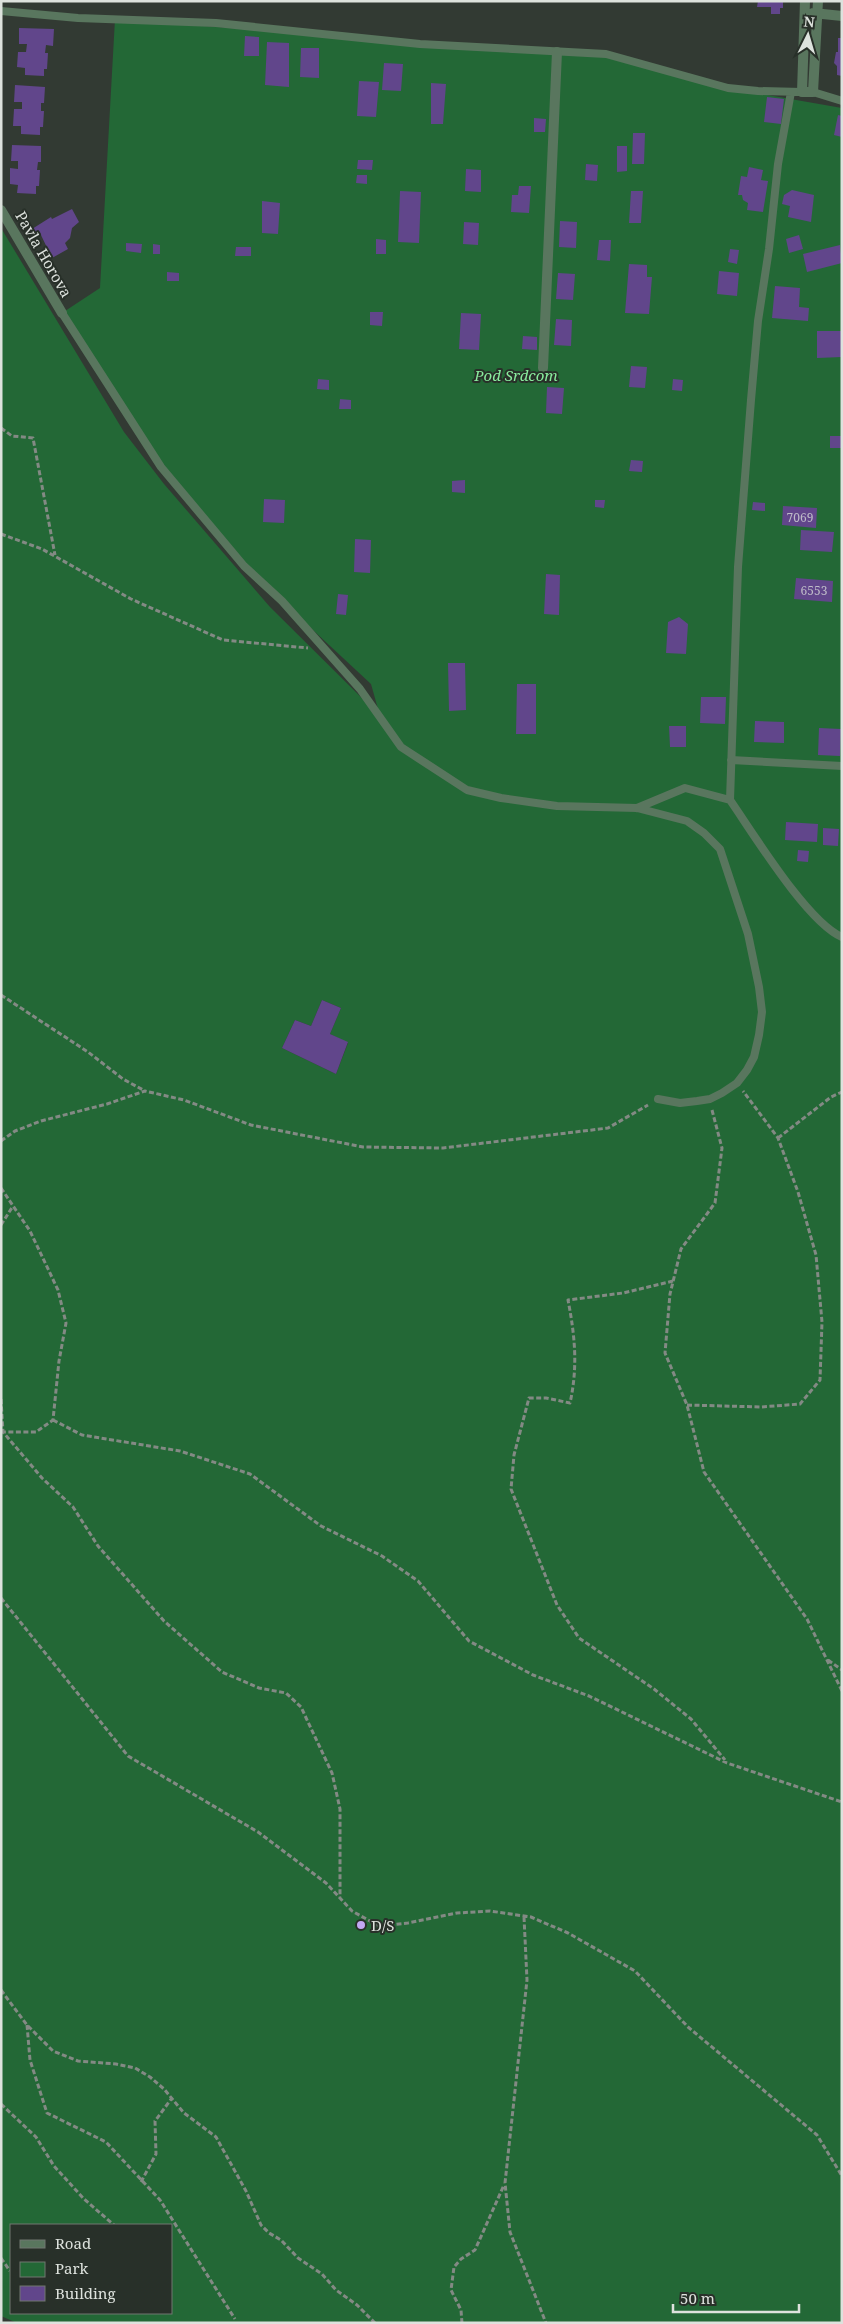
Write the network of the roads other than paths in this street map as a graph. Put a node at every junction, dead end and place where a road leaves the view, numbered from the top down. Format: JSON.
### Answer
{"nodes":[{"id":1,"x":804,"y":1,"type":"edge"},
{"id":2,"x":818,"y":1,"type":"edge"},
{"id":3,"x":1,"y":11,"type":"edge"},
{"id":4,"x":804,"y":13,"type":"junction"},
{"id":5,"x":818,"y":14,"type":"junction"},
{"id":6,"x":842,"y":16,"type":"edge"},
{"id":7,"x":557,"y":52,"type":"junction"},
{"id":8,"x":791,"y":92,"type":"junction"},
{"id":9,"x":802,"y":92,"type":"junction"},
{"id":10,"x":813,"y":92,"type":"junction"},
{"id":11,"x":842,"y":101,"type":"edge"},
{"id":12,"x":1,"y":210,"type":"edge"},
{"id":13,"x":62,"y":313,"type":"joint"},
{"id":14,"x":543,"y":368,"type":"dead end"},
{"id":15,"x":731,"y":760,"type":"junction"},
{"id":16,"x":842,"y":766,"type":"edge"},
{"id":17,"x":730,"y":800,"type":"junction"},
{"id":18,"x":637,"y":808,"type":"junction"},
{"id":19,"x":842,"y":936,"type":"edge"},
{"id":20,"x":658,"y":1099,"type":"road end"}],
"edges":[{"from":1,"to":4,"type":"street"},
{"from":2,"to":5,"type":"street"},
{"from":3,"to":7,"type":"lane"},
{"from":4,"to":5,"type":"street"},
{"from":4,"to":9,"type":"street"},
{"from":5,"to":6,"type":"street"},
{"from":5,"to":10,"type":"street"},
{"from":7,"to":8,"type":"lane"},
{"from":7,"to":14,"type":"street"},
{"from":8,"to":9,"type":"lane"},
{"from":8,"to":15,"type":"lane"},
{"from":9,"to":10,"type":"street"},
{"from":10,"to":11,"type":"lane"},
{"from":12,"to":13,"type":"street","name":"Pavla Horova"},
{"from":13,"to":18,"type":"lane"},
{"from":15,"to":16,"type":"lane"},
{"from":15,"to":17,"type":"lane"},
{"from":17,"to":18,"type":"lane"},
{"from":17,"to":19,"type":"lane"},
{"from":18,"to":20,"type":"lane"}]}
